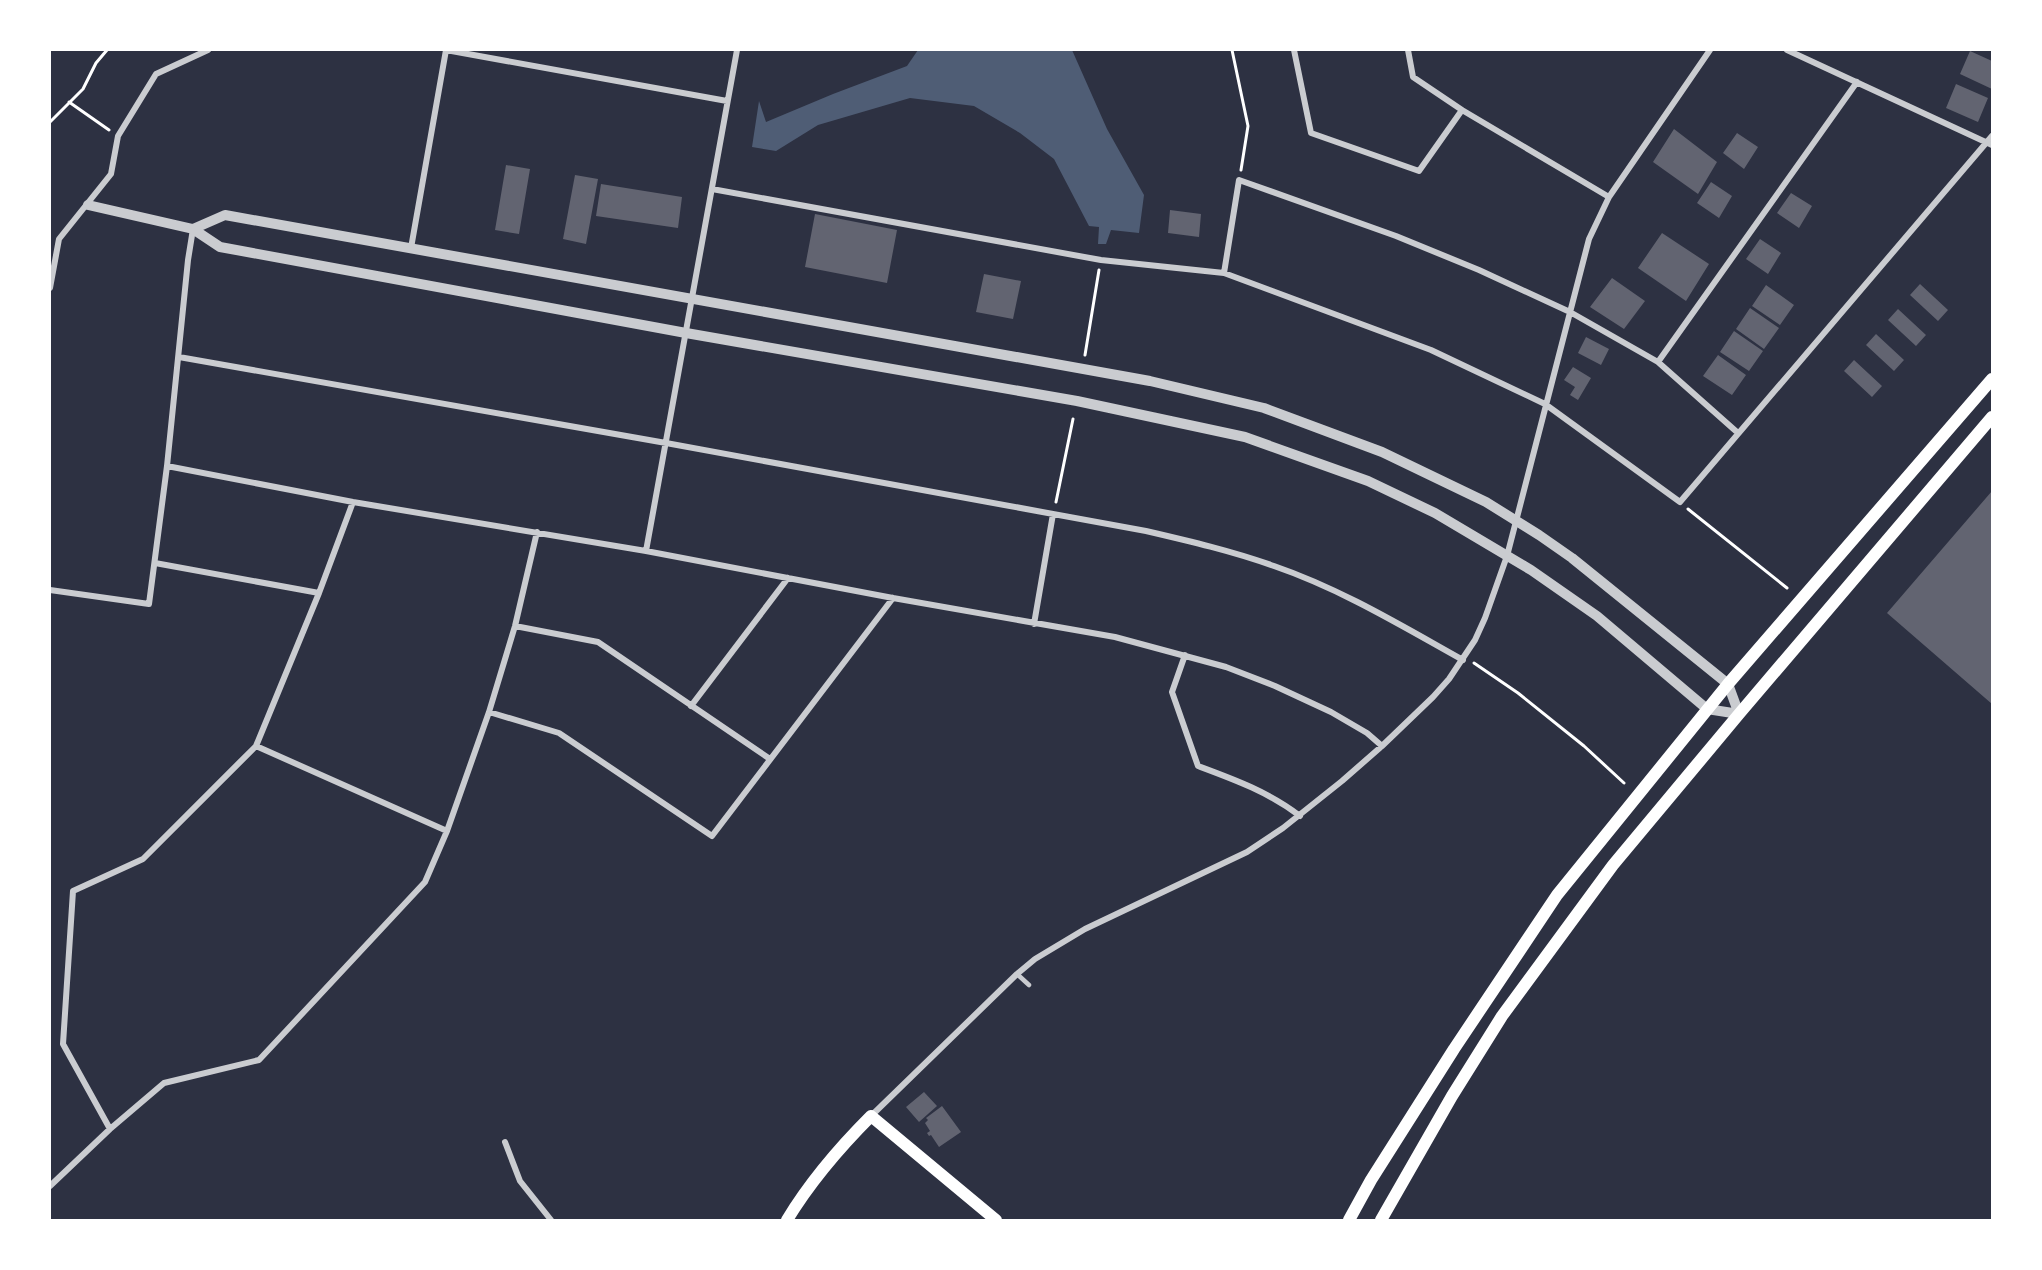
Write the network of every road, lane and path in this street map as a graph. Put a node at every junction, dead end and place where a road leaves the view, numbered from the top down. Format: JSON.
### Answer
{"nodes":[{"id":1,"x":107,"y":50,"type":"edge"},
{"id":2,"x":208,"y":50,"type":"edge"},
{"id":3,"x":737,"y":50,"type":"edge"},
{"id":4,"x":1232,"y":50,"type":"edge"},
{"id":5,"x":1294,"y":50,"type":"edge"},
{"id":6,"x":1408,"y":50,"type":"edge"},
{"id":7,"x":1710,"y":50,"type":"edge"},
{"id":8,"x":1787,"y":50,"type":"edge"},
{"id":9,"x":1857,"y":82,"type":"junction"},
{"id":10,"x":727,"y":101,"type":"junction"},
{"id":11,"x":69,"y":102,"type":"junction"},
{"id":12,"x":1462,"y":110,"type":"junction"},
{"id":13,"x":50,"y":122,"type":"edge"},
{"id":14,"x":118,"y":136,"type":"junction"},
{"id":15,"x":1991,"y":141,"type":"edge"},
{"id":16,"x":1239,"y":180,"type":"junction"},
{"id":17,"x":712,"y":189,"type":"junction"},
{"id":18,"x":1609,"y":196,"type":"junction"},
{"id":19,"x":88,"y":205,"type":"junction"},
{"id":20,"x":194,"y":229,"type":"junction"},
{"id":21,"x":411,"y":248,"type":"junction"},
{"id":22,"x":1101,"y":260,"type":"junction"},
{"id":23,"x":1224,"y":273,"type":"junction"},
{"id":24,"x":50,"y":288,"type":"edge"},
{"id":25,"x":692,"y":299,"type":"junction"},
{"id":26,"x":1570,"y":312,"type":"junction"},
{"id":27,"x":686,"y":333,"type":"junction"},
{"id":28,"x":1085,"y":355,"type":"dead end"},
{"id":29,"x":179,"y":357,"type":"junction"},
{"id":30,"x":1658,"y":362,"type":"junction"},
{"id":31,"x":1992,"y":379,"type":"edge"},
{"id":32,"x":1545,"y":404,"type":"junction"},
{"id":33,"x":1992,"y":417,"type":"edge"},
{"id":34,"x":1073,"y":419,"type":"dead end"},
{"id":35,"x":1738,"y":433,"type":"junction"},
{"id":36,"x":666,"y":443,"type":"junction"},
{"id":37,"x":167,"y":466,"type":"junction"},
{"id":38,"x":353,"y":502,"type":"junction"},
{"id":39,"x":1680,"y":502,"type":"junction"},
{"id":40,"x":1053,"y":514,"type":"junction"},
{"id":41,"x":1517,"y":521,"type":"junction"},
{"id":42,"x":537,"y":532,"type":"junction"},
{"id":43,"x":646,"y":551,"type":"junction"},
{"id":44,"x":1507,"y":556,"type":"junction"},
{"id":45,"x":156,"y":563,"type":"junction"},
{"id":46,"x":788,"y":578,"type":"junction"},
{"id":47,"x":1787,"y":588,"type":"dead end"},
{"id":48,"x":50,"y":590,"type":"edge"},
{"id":49,"x":319,"y":593,"type":"junction"},
{"id":50,"x":893,"y":598,"type":"junction"},
{"id":51,"x":1034,"y":624,"type":"junction"},
{"id":52,"x":515,"y":626,"type":"junction"},
{"id":53,"x":1185,"y":655,"type":"junction"},
{"id":54,"x":1463,"y":660,"type":"junction"},
{"id":55,"x":1473,"y":663,"type":"dead end"},
{"id":56,"x":1728,"y":684,"type":"junction"},
{"id":57,"x":691,"y":706,"type":"junction"},
{"id":58,"x":1707,"y":709,"type":"junction"},
{"id":59,"x":489,"y":712,"type":"junction"},
{"id":60,"x":1739,"y":714,"type":"junction"},
{"id":61,"x":256,"y":746,"type":"junction"},
{"id":62,"x":1382,"y":746,"type":"junction"},
{"id":63,"x":770,"y":759,"type":"junction"},
{"id":64,"x":1624,"y":783,"type":"dead end"},
{"id":65,"x":1300,"y":816,"type":"junction"},
{"id":66,"x":447,"y":831,"type":"junction"},
{"id":67,"x":1017,"y":974,"type":"junction"},
{"id":68,"x":1029,"y":985,"type":"dead end"},
{"id":69,"x":871,"y":1116,"type":"junction"},
{"id":70,"x":110,"y":1129,"type":"junction"},
{"id":71,"x":505,"y":1143,"type":"dead end"},
{"id":72,"x":50,"y":1186,"type":"edge"},
{"id":73,"x":551,"y":1221,"type":"edge"},
{"id":74,"x":787,"y":1221,"type":"edge"},
{"id":75,"x":996,"y":1221,"type":"edge"},
{"id":76,"x":1349,"y":1221,"type":"edge"},
{"id":77,"x":1381,"y":1221,"type":"edge"}],
"edges":[{"from":1,"to":11,"type":"path"},
{"from":2,"to":14,"type":"street"},
{"from":3,"to":10,"type":"street"},
{"from":4,"to":16,"type":"path"},
{"from":5,"to":12,"type":"street"},
{"from":6,"to":12,"type":"street"},
{"from":7,"to":18,"type":"street"},
{"from":8,"to":9,"type":"street"},
{"from":9,"to":15,"type":"street"},
{"from":9,"to":30,"type":"street"},
{"from":10,"to":17,"type":"street"},
{"from":10,"to":21,"type":"street"},
{"from":11,"to":13,"type":"path"},
{"from":11,"to":14,"type":"path"},
{"from":12,"to":18,"type":"street"},
{"from":14,"to":19,"type":"street"},
{"from":15,"to":35,"type":"street"},
{"from":16,"to":23,"type":"street"},
{"from":16,"to":26,"type":"street"},
{"from":17,"to":22,"type":"street"},
{"from":17,"to":25,"type":"street"},
{"from":18,"to":26,"type":"street"},
{"from":19,"to":20,"type":"street"},
{"from":19,"to":24,"type":"street"},
{"from":20,"to":21,"type":"street"},
{"from":20,"to":27,"type":"street"},
{"from":20,"to":29,"type":"street"},
{"from":21,"to":25,"type":"street"},
{"from":22,"to":23,"type":"street"},
{"from":22,"to":28,"type":"path"},
{"from":23,"to":32,"type":"street"},
{"from":25,"to":27,"type":"street"},
{"from":25,"to":41,"type":"street"},
{"from":26,"to":30,"type":"street"},
{"from":26,"to":32,"type":"street"},
{"from":27,"to":36,"type":"street"},
{"from":27,"to":44,"type":"street"},
{"from":29,"to":36,"type":"street"},
{"from":29,"to":37,"type":"street"},
{"from":30,"to":35,"type":"street"},
{"from":31,"to":56,"type":"main road"},
{"from":32,"to":39,"type":"street"},
{"from":32,"to":41,"type":"street"},
{"from":33,"to":60,"type":"main road"},
{"from":34,"to":40,"type":"path"},
{"from":35,"to":39,"type":"street"},
{"from":36,"to":40,"type":"street"},
{"from":36,"to":43,"type":"street"},
{"from":37,"to":38,"type":"street"},
{"from":37,"to":45,"type":"street"},
{"from":38,"to":42,"type":"street"},
{"from":38,"to":49,"type":"street"},
{"from":39,"to":47,"type":"path"},
{"from":40,"to":51,"type":"street"},
{"from":40,"to":54,"type":"street"},
{"from":41,"to":44,"type":"street"},
{"from":41,"to":56,"type":"street"},
{"from":42,"to":43,"type":"street"},
{"from":42,"to":52,"type":"street"},
{"from":43,"to":46,"type":"street"},
{"from":44,"to":54,"type":"street"},
{"from":44,"to":58,"type":"street"},
{"from":45,"to":48,"type":"street"},
{"from":45,"to":49,"type":"street"},
{"from":46,"to":50,"type":"street"},
{"from":46,"to":57,"type":"street"},
{"from":49,"to":61,"type":"street"},
{"from":50,"to":51,"type":"street"},
{"from":50,"to":63,"type":"street"},
{"from":51,"to":53,"type":"street"},
{"from":52,"to":57,"type":"street"},
{"from":52,"to":59,"type":"street"},
{"from":53,"to":62,"type":"street"},
{"from":53,"to":65,"type":"street"},
{"from":54,"to":62,"type":"street"},
{"from":55,"to":64,"type":"path"},
{"from":56,"to":58,"type":"main road"},
{"from":56,"to":60,"type":"street"},
{"from":57,"to":63,"type":"street"},
{"from":58,"to":60,"type":"street"},
{"from":58,"to":76,"type":"main road"},
{"from":59,"to":63,"type":"street"},
{"from":59,"to":66,"type":"street"},
{"from":60,"to":77,"type":"main road"},
{"from":61,"to":66,"type":"street"},
{"from":61,"to":70,"type":"street"},
{"from":62,"to":65,"type":"street"},
{"from":65,"to":67,"type":"street"},
{"from":66,"to":70,"type":"street"},
{"from":67,"to":68,"type":"lane"},
{"from":67,"to":69,"type":"street"},
{"from":69,"to":74,"type":"main road"},
{"from":69,"to":75,"type":"main road"},
{"from":70,"to":72,"type":"street"},
{"from":71,"to":73,"type":"street"}]}
